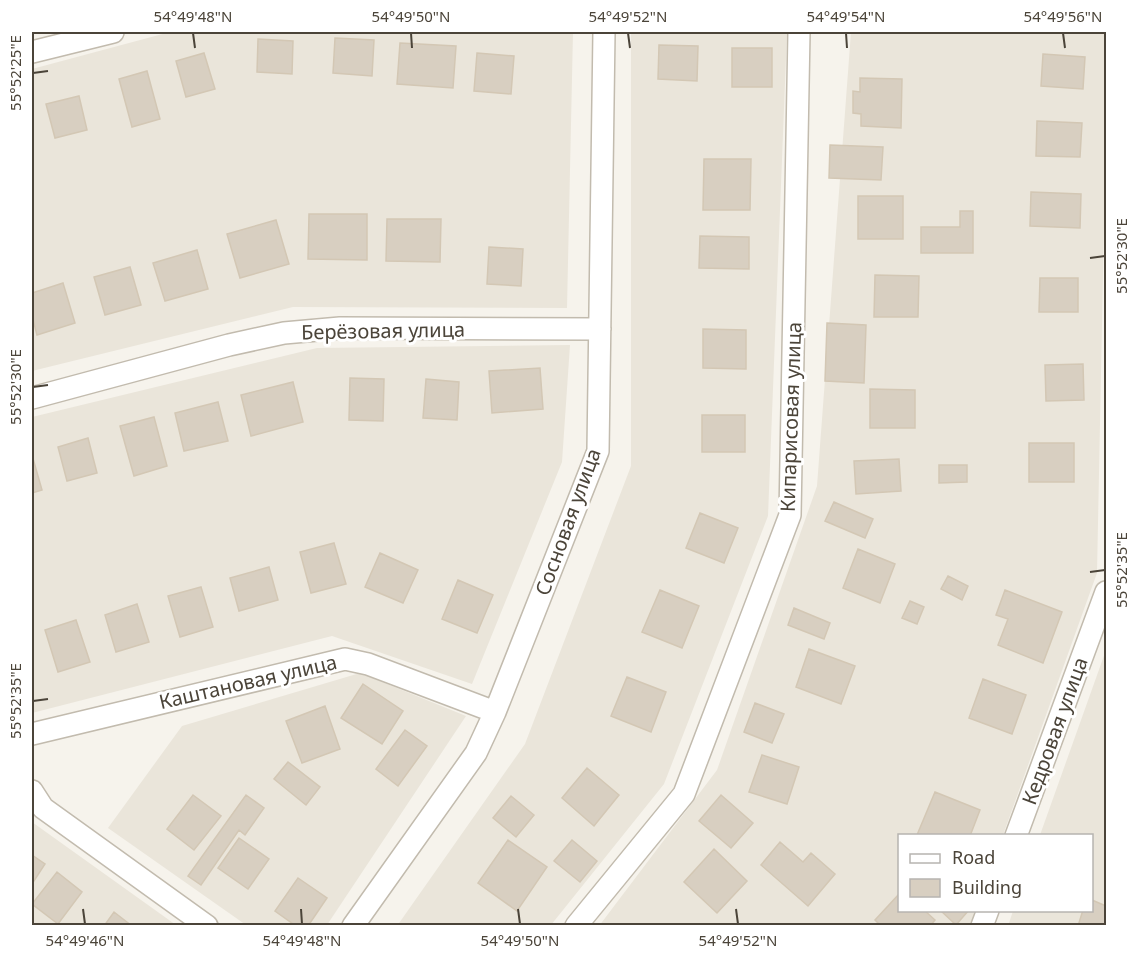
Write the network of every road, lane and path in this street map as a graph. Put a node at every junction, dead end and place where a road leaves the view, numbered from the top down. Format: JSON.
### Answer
{"nodes":[{"id":1,"x":113,"y":32,"type":"edge"},
{"id":2,"x":604,"y":32,"type":"edge"},
{"id":3,"x":800,"y":32,"type":"edge"},
{"id":4,"x":32,"y":52,"type":"edge"},
{"id":5,"x":600,"y":329,"type":"junction"},
{"id":6,"x":32,"y":398,"type":"edge"},
{"id":7,"x":1107,"y":592,"type":"edge"},
{"id":8,"x":495,"y":712,"type":"junction"},
{"id":9,"x":32,"y":734,"type":"edge"},
{"id":10,"x":32,"y":791,"type":"edge"},
{"id":11,"x":1017,"y":834,"type":"edge"},
{"id":12,"x":207,"y":926,"type":"edge"},
{"id":13,"x":353,"y":926,"type":"edge"},
{"id":14,"x":576,"y":926,"type":"edge"}],
"edges":[{"from":1,"to":4,"type":"street"},
{"from":2,"to":5,"type":"street","name":"Сосновая улица"},
{"from":3,"to":14,"type":"street","name":"Кипарисовая улица"},
{"from":5,"to":6,"type":"street","name":"Берёзовая улица"},
{"from":5,"to":8,"type":"street","name":"Сосновая улица"},
{"from":7,"to":11,"type":"street","name":"Кедровая улица"},
{"from":8,"to":9,"type":"street","name":"Каштановая улица"},
{"from":8,"to":13,"type":"street","name":"Сосновая улица"},
{"from":10,"to":12,"type":"street"}]}
